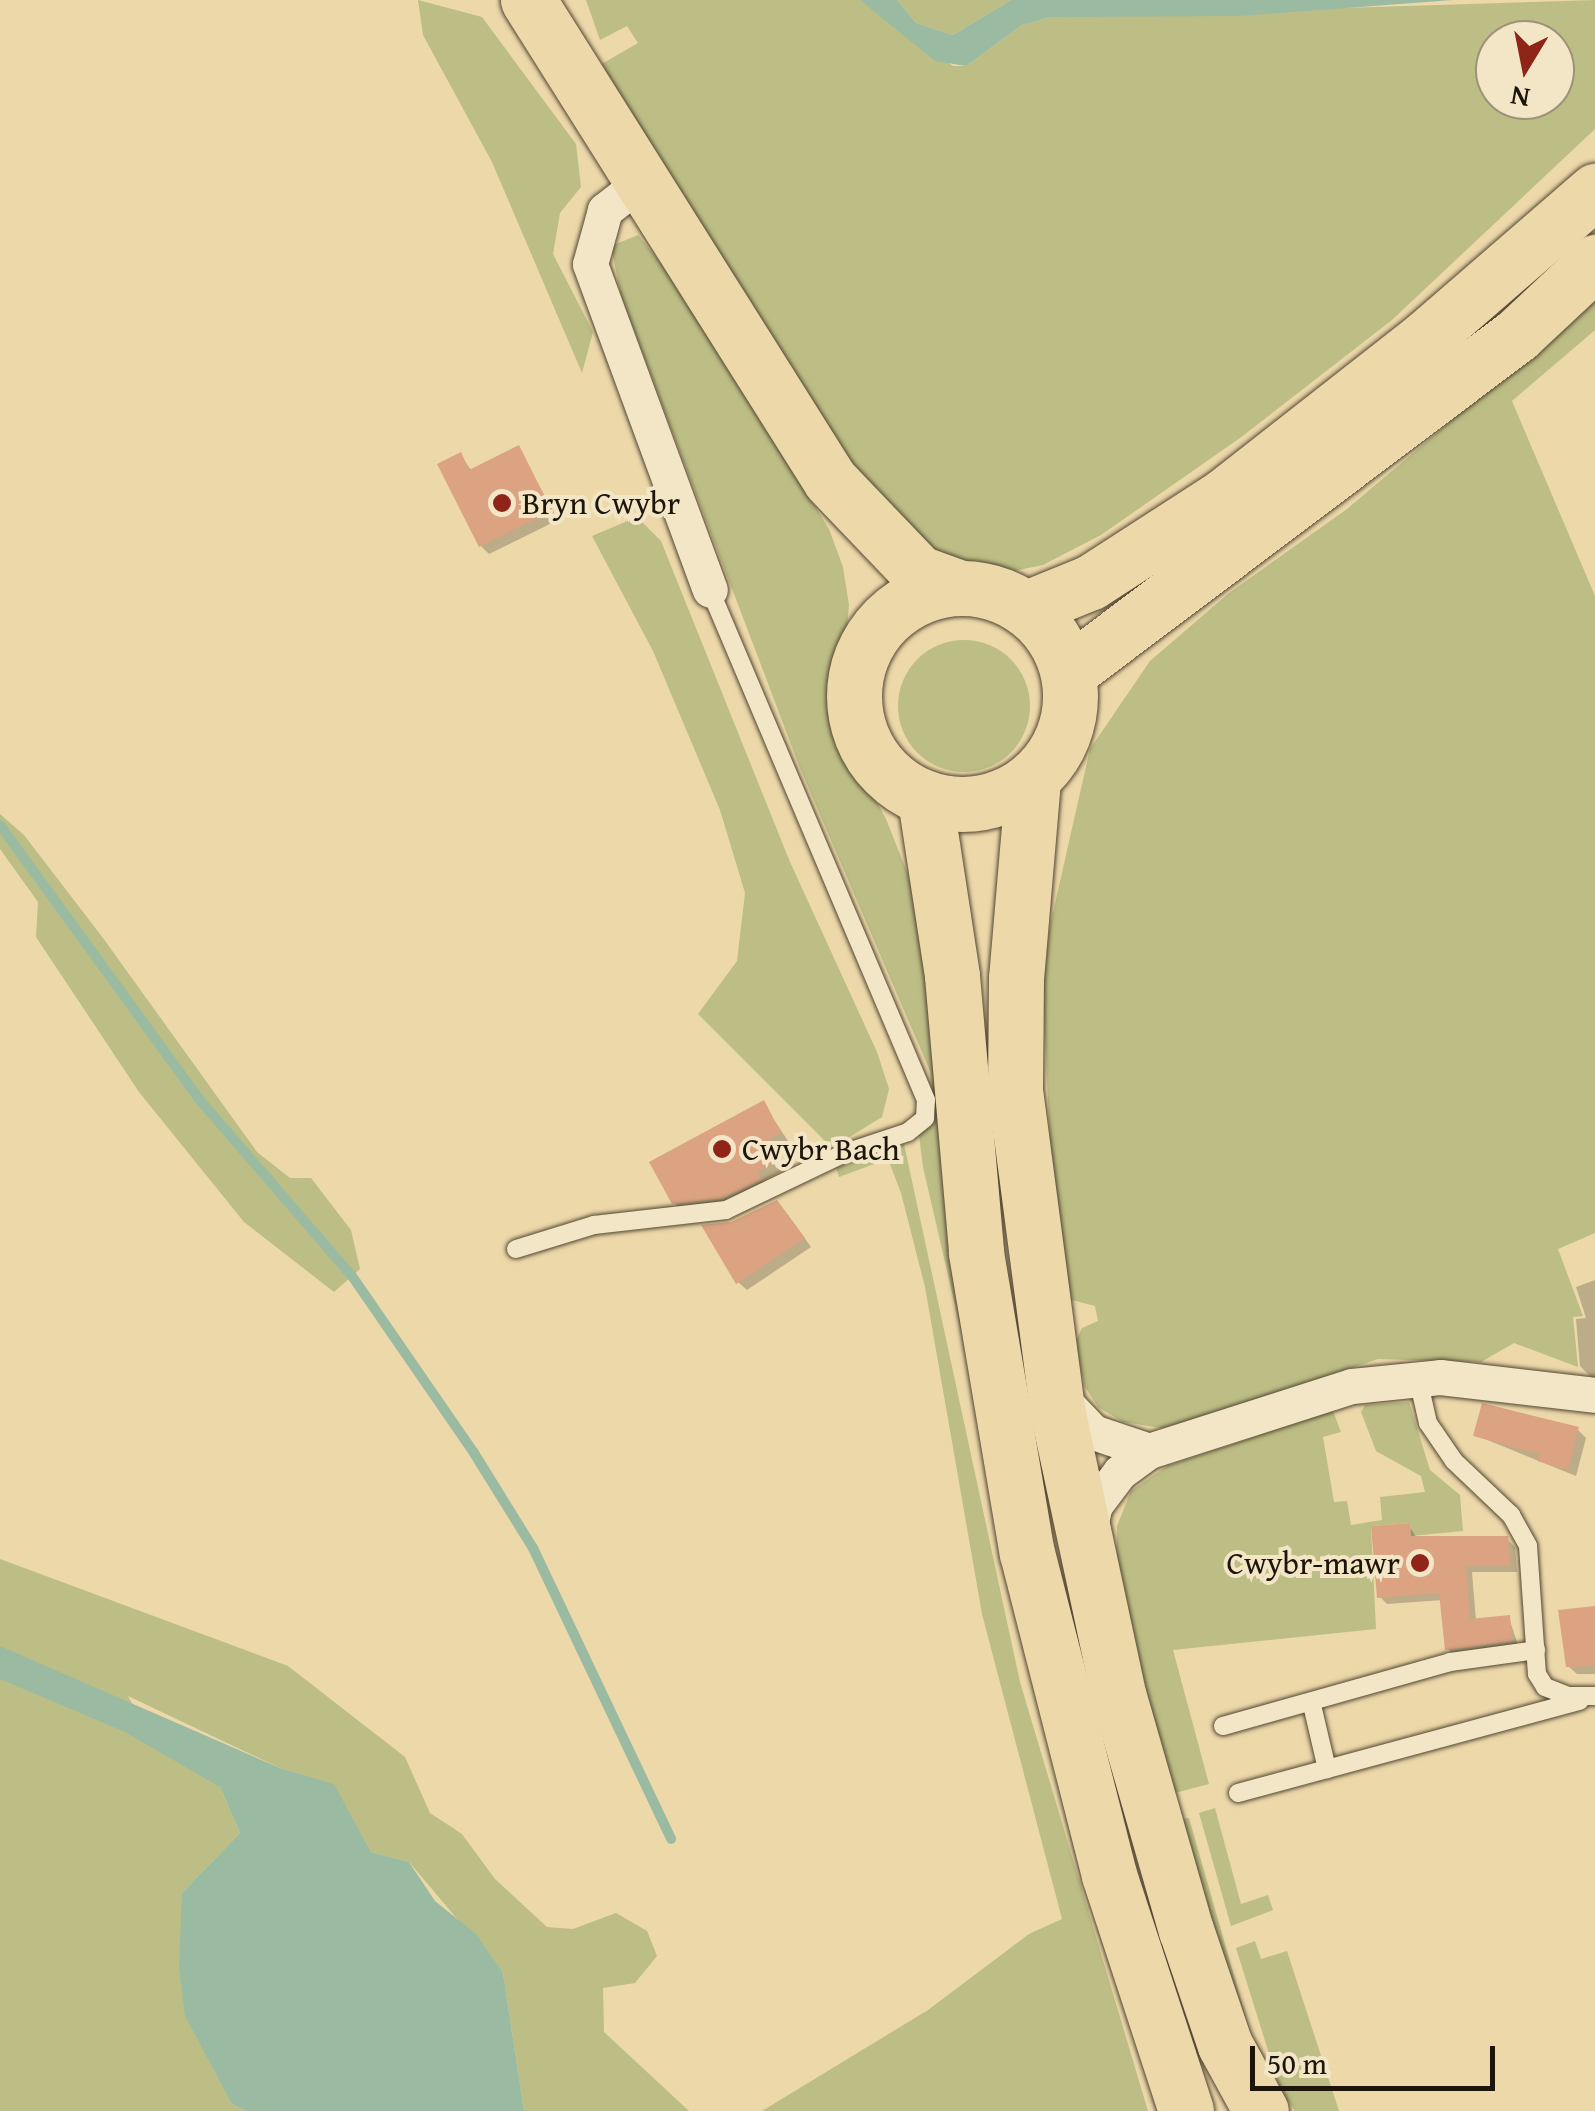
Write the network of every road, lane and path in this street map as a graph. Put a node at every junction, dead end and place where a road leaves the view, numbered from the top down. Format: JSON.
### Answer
{"nodes":[{"id":1,"x":528,"y":0,"type":"edge"},
{"id":2,"x":641,"y":182,"type":"junction"},
{"id":3,"x":1595,"y":190,"type":"edge"},
{"id":4,"x":1595,"y":262,"type":"edge"},
{"id":5,"x":830,"y":480,"type":"junction"},
{"id":6,"x":958,"y":586,"type":"junction"},
{"id":7,"x":710,"y":590,"type":"joint"},
{"id":8,"x":1027,"y":608,"type":"junction"},
{"id":9,"x":884,"y":619,"type":"junction"},
{"id":10,"x":1069,"y":672,"type":"junction"},
{"id":11,"x":1033,"y":780,"type":"junction"},
{"id":12,"x":925,"y":800,"type":"junction"},
{"id":13,"x":516,"y":1249,"type":"dead end"},
{"id":14,"x":1418,"y":1380,"type":"junction"},
{"id":15,"x":1055,"y":1392,"type":"junction"},
{"id":16,"x":1595,"y":1396,"type":"edge"},
{"id":17,"x":1150,"y":1451,"type":"junction"},
{"id":18,"x":1084,"y":1550,"type":"junction"},
{"id":19,"x":1536,"y":1650,"type":"junction"},
{"id":20,"x":1595,"y":1696,"type":"edge"},
{"id":21,"x":1312,"y":1705,"type":"junction"},
{"id":22,"x":1223,"y":1726,"type":"dead end"},
{"id":23,"x":1328,"y":1769,"type":"junction"},
{"id":24,"x":1238,"y":1794,"type":"dead end"},
{"id":25,"x":1186,"y":2111,"type":"edge"},
{"id":26,"x":1261,"y":2111,"type":"edge"}],
"edges":[{"from":1,"to":2,"type":"main road"},
{"from":2,"to":5,"type":"main road"},
{"from":2,"to":7,"type":"street"},
{"from":3,"to":8,"type":"main road"},
{"from":4,"to":10,"type":"main road"},
{"from":5,"to":6,"type":"main road"},
{"from":5,"to":9,"type":"main road"},
{"from":6,"to":8,"type":"main road"},
{"from":6,"to":9,"type":"main road"},
{"from":7,"to":13,"type":"lane"},
{"from":8,"to":10,"type":"main road"},
{"from":9,"to":12,"type":"main road"},
{"from":10,"to":11,"type":"main road"},
{"from":11,"to":12,"type":"main road"},
{"from":11,"to":15,"type":"main road"},
{"from":12,"to":25,"type":"main road"},
{"from":14,"to":16,"type":"street"},
{"from":14,"to":17,"type":"street"},
{"from":14,"to":19,"type":"lane"},
{"from":15,"to":17,"type":"street"},
{"from":15,"to":18,"type":"main road"},
{"from":17,"to":18,"type":"street"},
{"from":18,"to":26,"type":"main road"},
{"from":19,"to":20,"type":"lane"},
{"from":19,"to":21,"type":"lane"},
{"from":20,"to":23,"type":"lane"},
{"from":21,"to":22,"type":"lane"},
{"from":21,"to":23,"type":"lane"},
{"from":23,"to":24,"type":"lane"}]}
